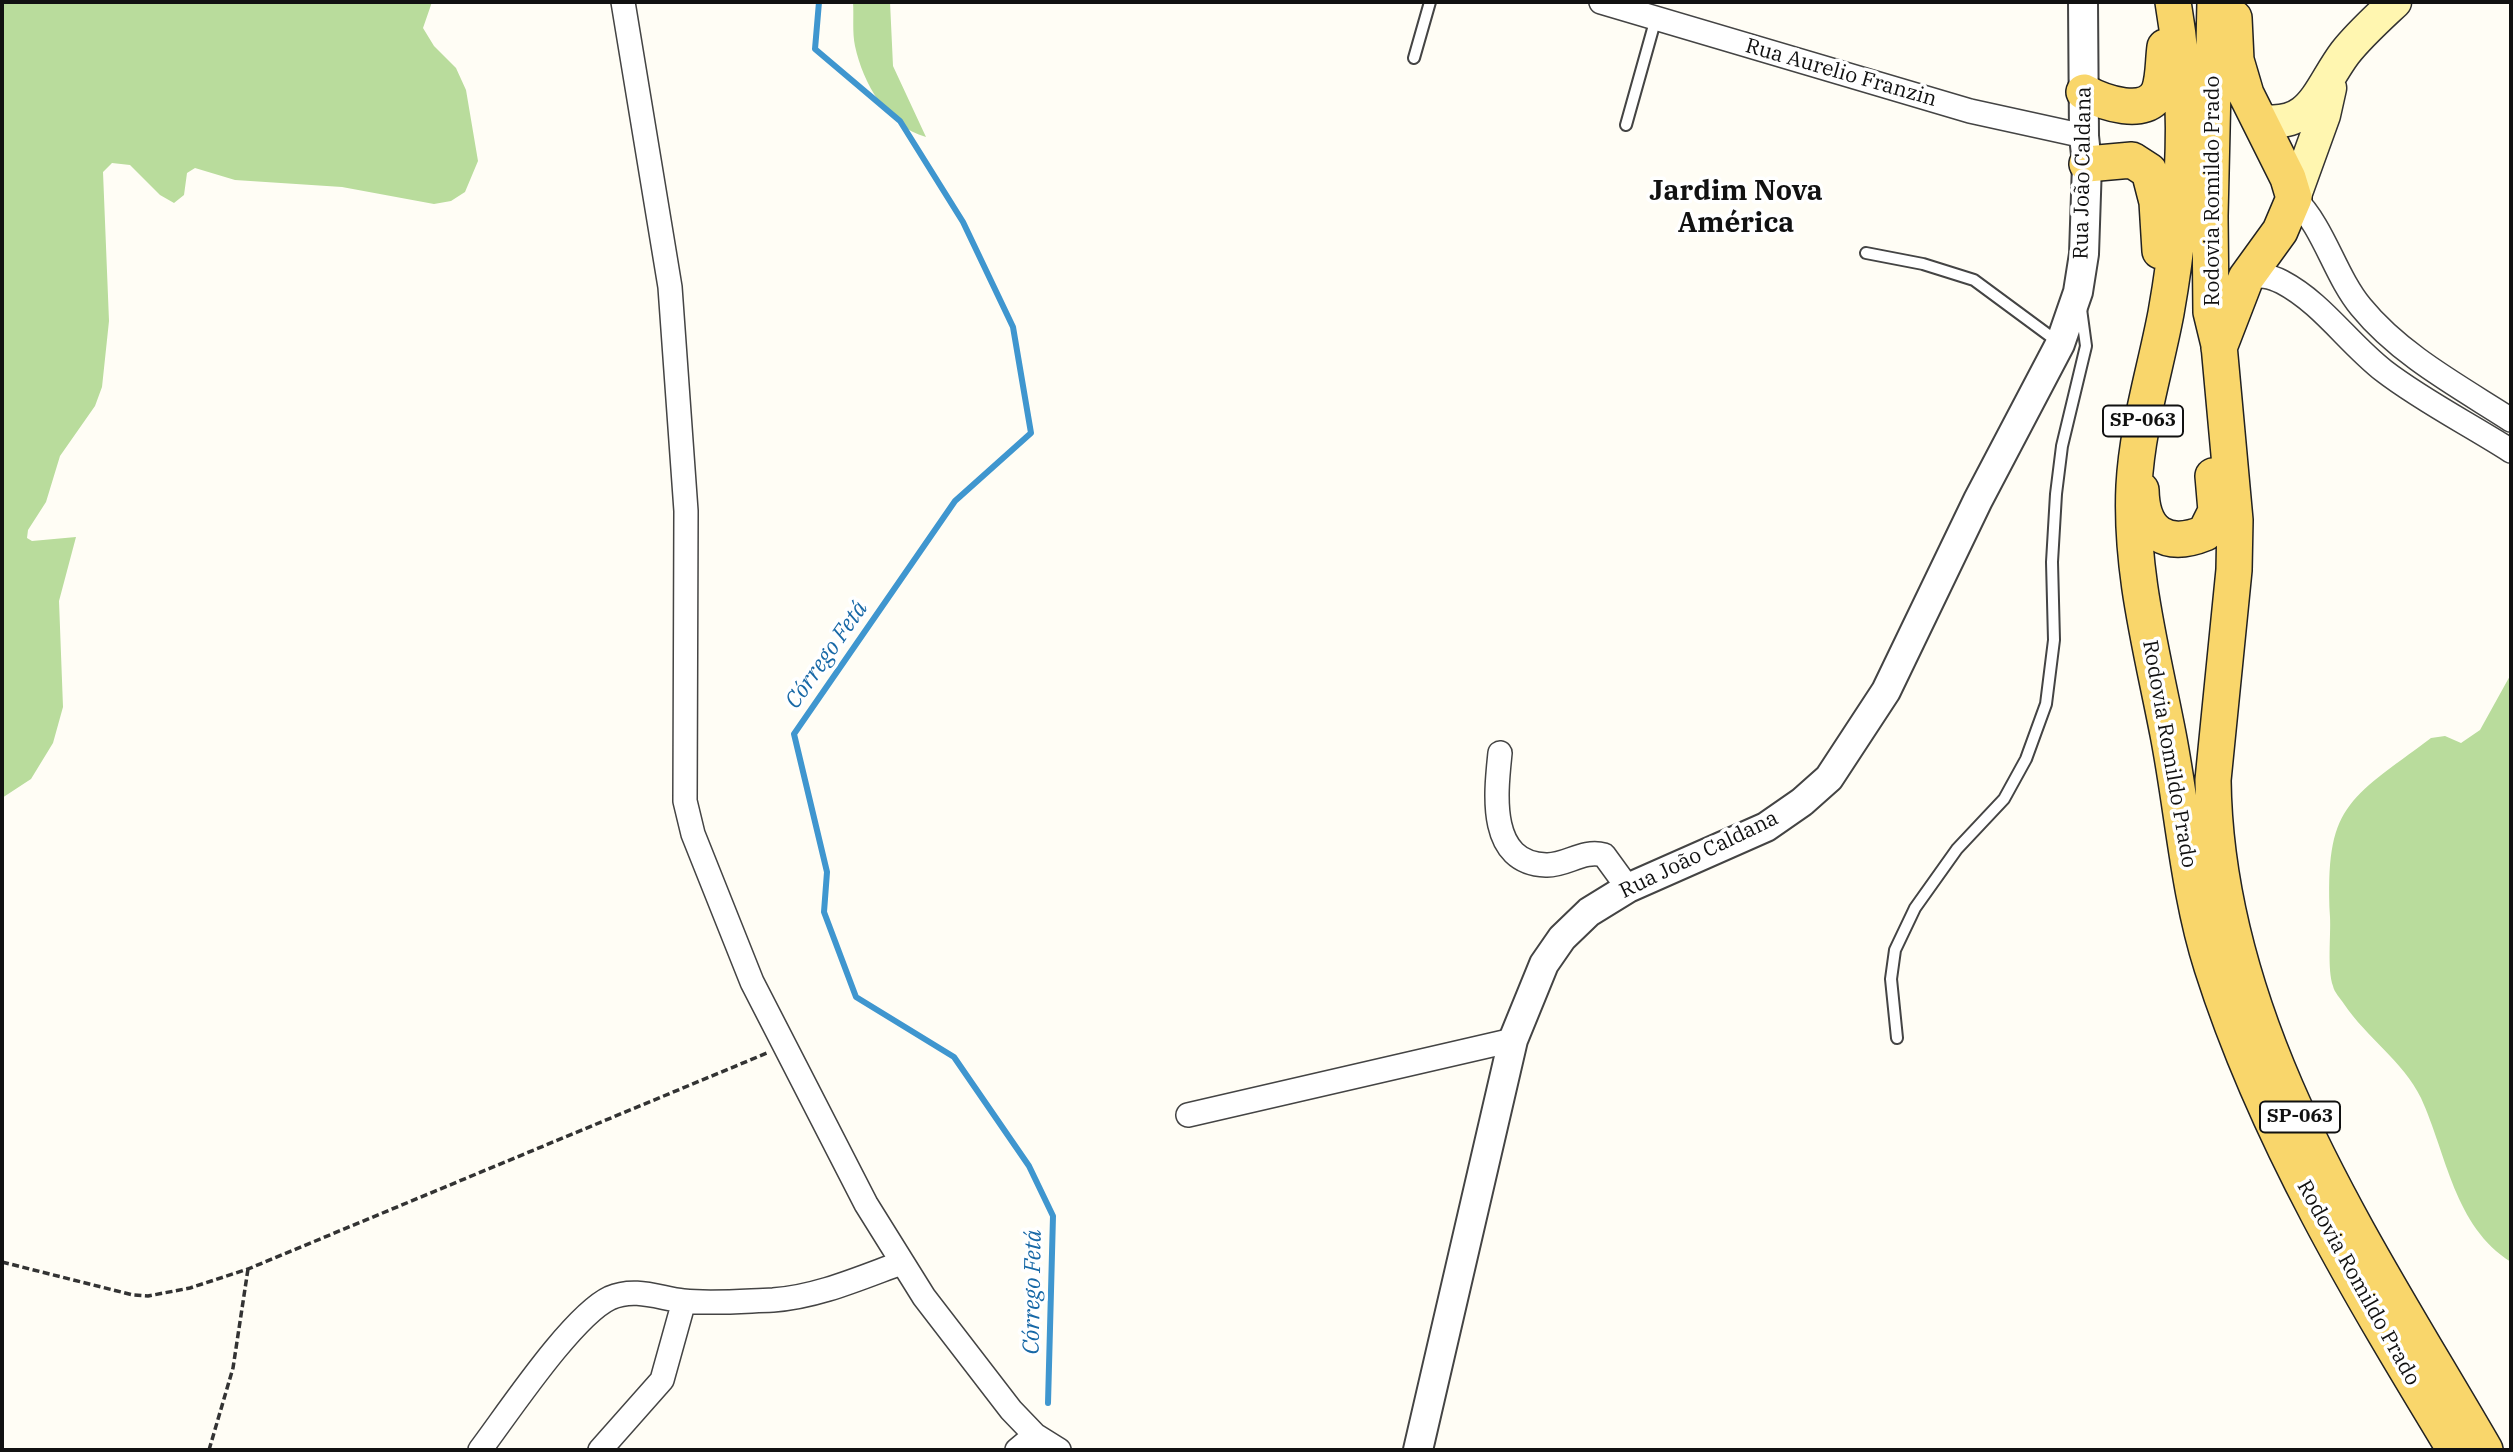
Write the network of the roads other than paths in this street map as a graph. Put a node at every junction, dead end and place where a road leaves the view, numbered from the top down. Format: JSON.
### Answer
{"nodes":[{"id":1,"x":623,"y":2,"type":"edge"},
{"id":2,"x":1430,"y":2,"type":"edge"},
{"id":3,"x":1601,"y":2,"type":"edge"},
{"id":4,"x":2083,"y":2,"type":"edge"},
{"id":5,"x":2172,"y":2,"type":"edge"},
{"id":6,"x":2215,"y":2,"type":"edge"},
{"id":7,"x":2235,"y":2,"type":"edge"},
{"id":8,"x":2395,"y":2,"type":"edge"},
{"id":9,"x":1656,"y":18,"type":"junction"},
{"id":10,"x":1414,"y":58,"type":"dead end"},
{"id":11,"x":2333,"y":73,"type":"junction"},
{"id":12,"x":2084,"y":92,"type":"junction"},
{"id":13,"x":2258,"y":121,"type":"junction"},
{"id":14,"x":1626,"y":125,"type":"dead end"},
{"id":15,"x":2085,"y":150,"type":"junction"},
{"id":16,"x":2294,"y":198,"type":"junction"},
{"id":17,"x":1866,"y":253,"type":"dead end"},
{"id":18,"x":2246,"y":278,"type":"junction"},
{"id":19,"x":2078,"y":292,"type":"junction"},
{"id":20,"x":2060,"y":344,"type":"junction"},
{"id":21,"x":2219,"y":345,"type":"junction"},
{"id":22,"x":2511,"y":420,"type":"edge"},
{"id":23,"x":2142,"y":429,"type":"junction"},
{"id":24,"x":2511,"y":451,"type":"edge"},
{"id":25,"x":1500,"y":753,"type":"dead end"},
{"id":26,"x":1628,"y":888,"type":"junction"},
{"id":27,"x":1897,"y":1038,"type":"dead end"},
{"id":28,"x":1513,"y":1040,"type":"junction"},
{"id":29,"x":1188,"y":1115,"type":"dead end"},
{"id":30,"x":901,"y":1263,"type":"junction"},
{"id":31,"x":684,"y":1301,"type":"junction"},
{"id":32,"x":1035,"y":1435,"type":"junction"},
{"id":33,"x":480,"y":1450,"type":"edge"},
{"id":34,"x":600,"y":1450,"type":"edge"},
{"id":35,"x":1017,"y":1450,"type":"edge"},
{"id":36,"x":1059,"y":1450,"type":"edge"},
{"id":37,"x":1418,"y":1450,"type":"edge"},
{"id":38,"x":2455,"y":1450,"type":"edge"},
{"id":39,"x":2484,"y":1450,"type":"edge"}],
"edges":[{"from":1,"to":30,"type":"street"},
{"from":2,"to":10,"type":"lane"},
{"from":3,"to":9,"type":"street","name":"Rua Aurelio Franzin"},
{"from":4,"to":12,"type":"street","name":"Rua João Caldana"},
{"from":5,"to":12,"type":"main road"},
{"from":5,"to":23,"type":"main road","name":"Rodovia Romildo Prado","number":"SP-063"},
{"from":6,"to":21,"type":"main road","name":"Rodovia Romildo Prado","number":"SP-063"},
{"from":7,"to":13,"type":"main road"},
{"from":8,"to":11,"type":"main road"},
{"from":9,"to":14,"type":"lane"},
{"from":9,"to":15,"type":"street","name":"Rua Aurelio Franzin"},
{"from":11,"to":13,"type":"main road"},
{"from":11,"to":16,"type":"main road"},
{"from":12,"to":15,"type":"street","name":"Rua João Caldana"},
{"from":13,"to":16,"type":"main road"},
{"from":15,"to":19,"type":"street","name":"Rua João Caldana"},
{"from":15,"to":23,"type":"main road"},
{"from":16,"to":18,"type":"main road"},
{"from":16,"to":22,"type":"street"},
{"from":17,"to":20,"type":"lane"},
{"from":18,"to":21,"type":"main road"},
{"from":18,"to":24,"type":"street"},
{"from":19,"to":20,"type":"street","name":"Rua João Caldana"},
{"from":19,"to":27,"type":"lane"},
{"from":20,"to":26,"type":"street","name":"Rua João Caldana"},
{"from":21,"to":23,"type":"main road"},
{"from":21,"to":39,"type":"main road","name":"Rodovia Romildo Prado","number":"SP-063"},
{"from":23,"to":38,"type":"main road","name":"Rodovia Romildo Prado","number":"SP-063"},
{"from":25,"to":26,"type":"street"},
{"from":26,"to":28,"type":"street","name":"Rua João Caldana"},
{"from":28,"to":29,"type":"street"},
{"from":28,"to":37,"type":"street","name":"Rua João Caldana"},
{"from":30,"to":31,"type":"street"},
{"from":30,"to":32,"type":"street"},
{"from":31,"to":33,"type":"street"},
{"from":31,"to":34,"type":"street"},
{"from":32,"to":35,"type":"street"},
{"from":32,"to":36,"type":"street"}]}
